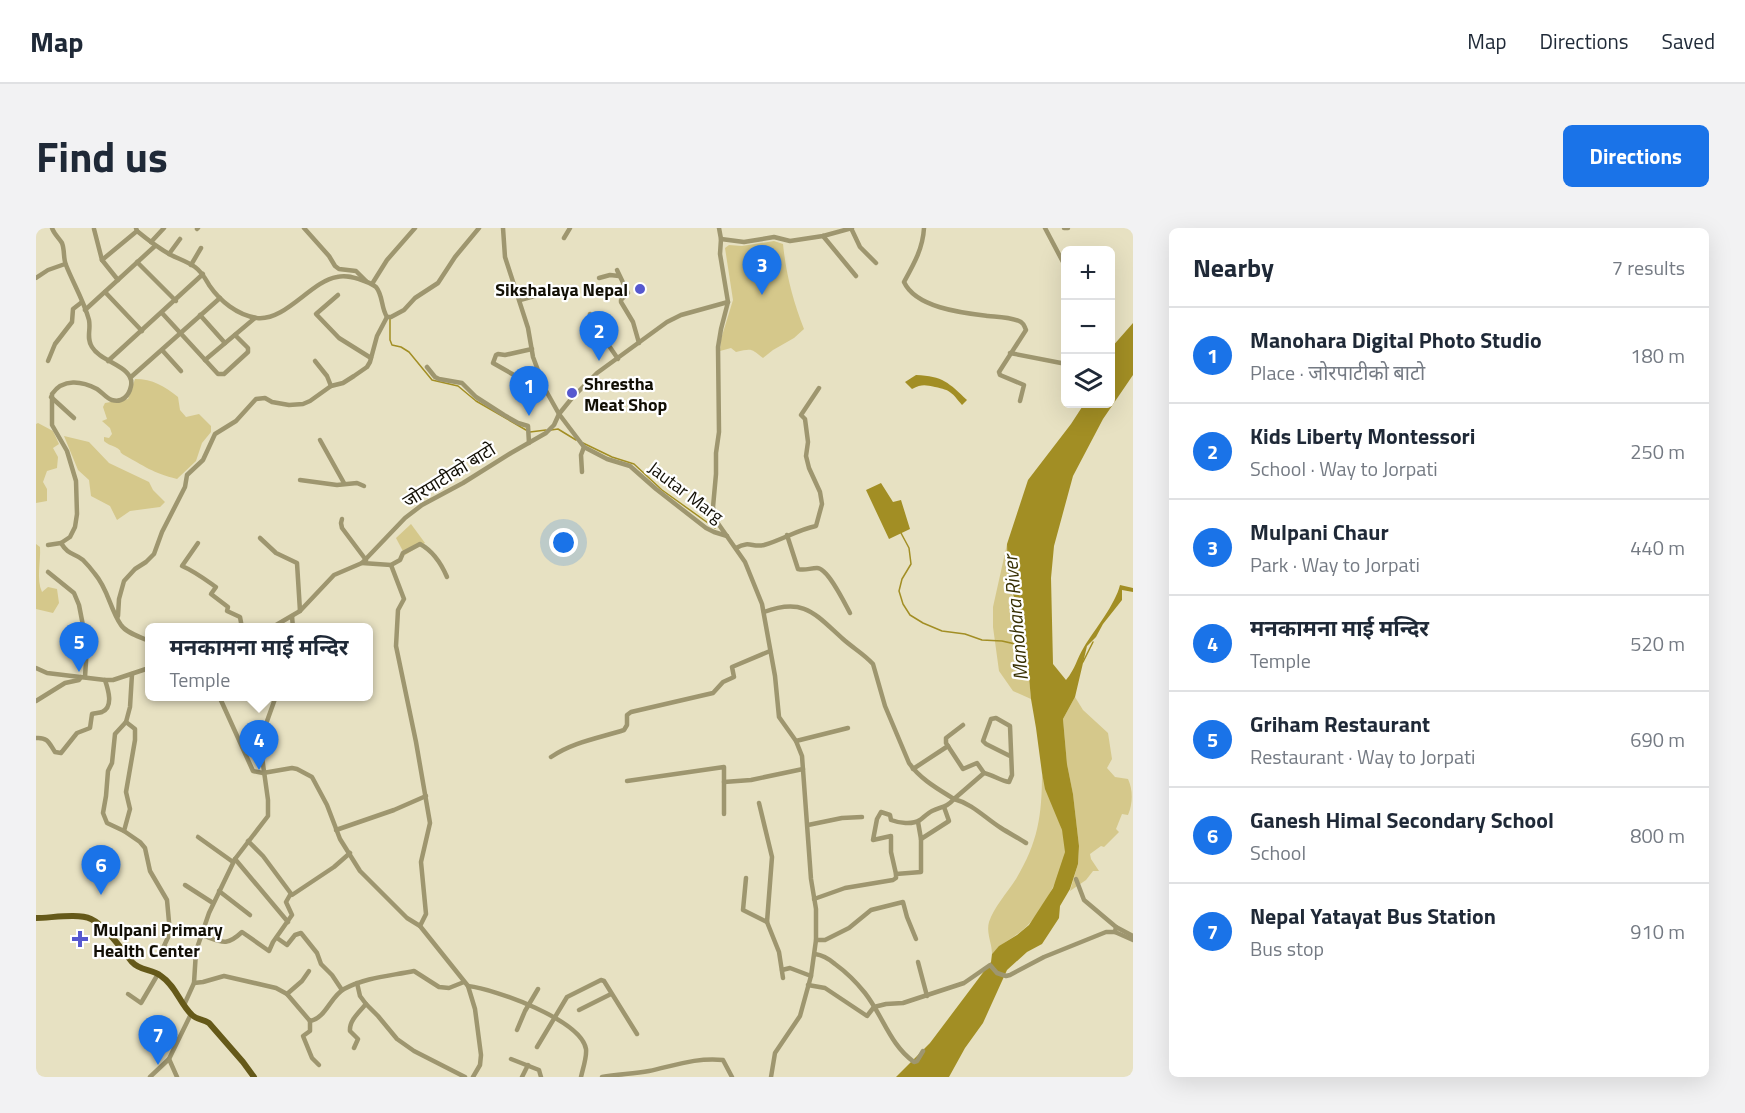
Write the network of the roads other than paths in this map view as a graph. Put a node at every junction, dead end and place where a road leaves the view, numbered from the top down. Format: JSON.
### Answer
{"nodes":[{"id":1,"x":52,"y":228,"type":"edge"},
{"id":2,"x":164,"y":228,"type":"edge"},
{"id":3,"x":304,"y":228,"type":"edge"},
{"id":4,"x":415,"y":228,"type":"edge"},
{"id":5,"x":479,"y":228,"type":"edge"},
{"id":6,"x":503,"y":228,"type":"edge"},
{"id":7,"x":570,"y":228,"type":"edge"},
{"id":8,"x":719,"y":228,"type":"edge"},
{"id":9,"x":851,"y":228,"type":"edge"},
{"id":10,"x":924,"y":228,"type":"edge"},
{"id":11,"x":1045,"y":228,"type":"edge"},
{"id":12,"x":94,"y":229,"type":"edge"},
{"id":13,"x":137,"y":230,"type":"edge"},
{"id":14,"x":823,"y":236,"type":"junction"},
{"id":15,"x":564,"y":238,"type":"dead end"},
{"id":16,"x":180,"y":239,"type":"dead end"},
{"id":17,"x":721,"y":239,"type":"junction"},
{"id":18,"x":153,"y":244,"type":"junction"},
{"id":19,"x":201,"y":248,"type":"dead end"},
{"id":20,"x":170,"y":254,"type":"junction"},
{"id":21,"x":1061,"y":258,"type":"edge"},
{"id":22,"x":102,"y":260,"type":"junction"},
{"id":23,"x":137,"y":262,"type":"junction"},
{"id":24,"x":876,"y":263,"type":"dead end"},
{"id":25,"x":65,"y":264,"type":"junction"},
{"id":26,"x":191,"y":265,"type":"junction"},
{"id":27,"x":617,"y":270,"type":"dead end"},
{"id":28,"x":203,"y":274,"type":"junction"},
{"id":29,"x":620,"y":276,"type":"junction"},
{"id":30,"x":856,"y":276,"type":"dead end"},
{"id":31,"x":36,"y":278,"type":"edge"},
{"id":32,"x":599,"y":278,"type":"dead end"},
{"id":33,"x":118,"y":280,"type":"junction"},
{"id":34,"x":369,"y":283,"type":"junction"},
{"id":35,"x":556,"y":290,"type":"dead end"},
{"id":36,"x":105,"y":292,"type":"junction"},
{"id":37,"x":338,"y":295,"type":"dead end"},
{"id":38,"x":220,"y":298,"type":"junction"},
{"id":39,"x":520,"y":300,"type":"junction"},
{"id":40,"x":176,"y":301,"type":"junction"},
{"id":41,"x":82,"y":302,"type":"junction"},
{"id":42,"x":728,"y":302,"type":"junction"},
{"id":43,"x":85,"y":310,"type":"junction"},
{"id":44,"x":162,"y":313,"type":"junction"},
{"id":45,"x":590,"y":314,"type":"dead end"},
{"id":46,"x":201,"y":315,"type":"junction"},
{"id":47,"x":387,"y":317,"type":"junction"},
{"id":48,"x":255,"y":318,"type":"junction"},
{"id":49,"x":142,"y":331,"type":"junction"},
{"id":50,"x":180,"y":333,"type":"junction"},
{"id":51,"x":235,"y":335,"type":"junction"},
{"id":52,"x":225,"y":343,"type":"junction"},
{"id":53,"x":639,"y":343,"type":"junction"},
{"id":54,"x":532,"y":349,"type":"junction"},
{"id":55,"x":162,"y":350,"type":"junction"},
{"id":56,"x":1010,"y":353,"type":"junction"},
{"id":57,"x":371,"y":358,"type":"junction"},
{"id":58,"x":618,"y":359,"type":"junction"},
{"id":59,"x":205,"y":360,"type":"junction"},
{"id":60,"x":48,"y":361,"type":"dead end"},
{"id":61,"x":108,"y":361,"type":"junction"},
{"id":62,"x":315,"y":361,"type":"dead end"},
{"id":63,"x":1061,"y":363,"type":"dead end"},
{"id":64,"x":427,"y":367,"type":"dead end"},
{"id":65,"x":181,"y":371,"type":"dead end"},
{"id":66,"x":538,"y":373,"type":"junction"},
{"id":67,"x":131,"y":377,"type":"junction"},
{"id":68,"x":330,"y":386,"type":"junction"},
{"id":69,"x":819,"y":388,"type":"dead end"},
{"id":70,"x":51,"y":397,"type":"junction"},
{"id":71,"x":1020,"y":401,"type":"dead end"},
{"id":72,"x":559,"y":414,"type":"junction"},
{"id":73,"x":74,"y":418,"type":"dead end"},
{"id":74,"x":321,"y":440,"type":"dead end"},
{"id":75,"x":529,"y":443,"type":"junction"},
{"id":76,"x":584,"y":447,"type":"junction"},
{"id":77,"x":582,"y":472,"type":"dead end"},
{"id":78,"x":300,"y":480,"type":"dead end"},
{"id":79,"x":344,"y":483,"type":"junction"},
{"id":80,"x":364,"y":486,"type":"dead end"},
{"id":81,"x":342,"y":519,"type":"dead end"},
{"id":82,"x":787,"y":535,"type":"junction"},
{"id":83,"x":726,"y":536,"type":"junction"},
{"id":84,"x":260,"y":538,"type":"dead end"},
{"id":85,"x":61,"y":543,"type":"junction"},
{"id":86,"x":198,"y":543,"type":"dead end"},
{"id":87,"x":48,"y":545,"type":"dead end"},
{"id":88,"x":736,"y":548,"type":"junction"},
{"id":89,"x":364,"y":562,"type":"junction"},
{"id":90,"x":392,"y":565,"type":"junction"},
{"id":91,"x":48,"y":572,"type":"dead end"},
{"id":92,"x":447,"y":577,"type":"dead end"},
{"id":93,"x":300,"y":611,"type":"junction"},
{"id":94,"x":764,"y":612,"type":"junction"},
{"id":95,"x":850,"y":613,"type":"dead end"},
{"id":96,"x":292,"y":616,"type":"junction"},
{"id":97,"x":118,"y":618,"type":"junction"},
{"id":98,"x":241,"y":623,"type":"edge"},
{"id":99,"x":279,"y":623,"type":"edge"},
{"id":100,"x":293,"y":623,"type":"edge"},
{"id":101,"x":145,"y":639,"type":"edge"},
{"id":102,"x":770,"y":651,"type":"junction"},
{"id":103,"x":36,"y":668,"type":"edge"},
{"id":104,"x":145,"y":670,"type":"edge"},
{"id":105,"x":132,"y":674,"type":"junction"},
{"id":106,"x":83,"y":677,"type":"junction"},
{"id":107,"x":105,"y":680,"type":"junction"},
{"id":108,"x":36,"y":701,"type":"edge"},
{"id":109,"x":221,"y":701,"type":"edge"},
{"id":110,"x":274,"y":701,"type":"edge"},
{"id":111,"x":126,"y":722,"type":"junction"},
{"id":112,"x":963,"y":725,"type":"dead end"},
{"id":113,"x":849,"y":728,"type":"dead end"},
{"id":114,"x":36,"y":738,"type":"edge"},
{"id":115,"x":796,"y":741,"type":"junction"},
{"id":116,"x":948,"y":746,"type":"junction"},
{"id":117,"x":1010,"y":756,"type":"junction"},
{"id":118,"x":551,"y":757,"type":"dead end"},
{"id":119,"x":803,"y":769,"type":"junction"},
{"id":120,"x":913,"y":769,"type":"junction"},
{"id":121,"x":984,"y":773,"type":"junction"},
{"id":122,"x":264,"y":774,"type":"junction"},
{"id":123,"x":627,"y":781,"type":"dead end"},
{"id":124,"x":724,"y":782,"type":"junction"},
{"id":125,"x":426,"y":796,"type":"junction"},
{"id":126,"x":954,"y":799,"type":"junction"},
{"id":127,"x":759,"y":803,"type":"dead end"},
{"id":128,"x":944,"y":807,"type":"junction"},
{"id":129,"x":724,"y":813,"type":"dead end"},
{"id":130,"x":862,"y":817,"type":"dead end"},
{"id":131,"x":918,"y":822,"type":"junction"},
{"id":132,"x":808,"y":825,"type":"junction"},
{"id":133,"x":336,"y":830,"type":"junction"},
{"id":134,"x":124,"y":831,"type":"junction"},
{"id":135,"x":198,"y":837,"type":"dead end"},
{"id":136,"x":921,"y":839,"type":"junction"},
{"id":137,"x":248,"y":841,"type":"junction"},
{"id":138,"x":1026,"y":843,"type":"dead end"},
{"id":139,"x":350,"y":853,"type":"junction"},
{"id":140,"x":234,"y":861,"type":"junction"},
{"id":141,"x":896,"y":874,"type":"junction"},
{"id":142,"x":746,"y":878,"type":"dead end"},
{"id":143,"x":1076,"y":879,"type":"dead end"},
{"id":144,"x":185,"y":885,"type":"dead end"},
{"id":145,"x":219,"y":891,"type":"junction"},
{"id":146,"x":290,"y":894,"type":"junction"},
{"id":147,"x":814,"y":898,"type":"junction"},
{"id":148,"x":213,"y":903,"type":"junction"},
{"id":149,"x":250,"y":915,"type":"dead end"},
{"id":150,"x":36,"y":918,"type":"edge"},
{"id":151,"x":288,"y":922,"type":"junction"},
{"id":152,"x":767,"y":922,"type":"junction"},
{"id":153,"x":420,"y":926,"type":"junction"},
{"id":154,"x":1115,"y":929,"type":"junction"},
{"id":155,"x":202,"y":936,"type":"junction"},
{"id":156,"x":277,"y":938,"type":"junction"},
{"id":157,"x":1133,"y":938,"type":"edge"},
{"id":158,"x":916,"y":939,"type":"dead end"},
{"id":159,"x":816,"y":940,"type":"junction"},
{"id":160,"x":196,"y":951,"type":"junction"},
{"id":161,"x":814,"y":954,"type":"junction"},
{"id":162,"x":918,"y":962,"type":"dead end"},
{"id":163,"x":782,"y":970,"type":"junction"},
{"id":164,"x":309,"y":971,"type":"dead end"},
{"id":165,"x":158,"y":974,"type":"junction"},
{"id":166,"x":811,"y":976,"type":"junction"},
{"id":167,"x":783,"y":978,"type":"dead end"},
{"id":168,"x":194,"y":983,"type":"junction"},
{"id":169,"x":357,"y":983,"type":"junction"},
{"id":170,"x":466,"y":984,"type":"junction"},
{"id":171,"x":808,"y":985,"type":"junction"},
{"id":172,"x":538,"y":989,"type":"dead end"},
{"id":173,"x":342,"y":990,"type":"junction"},
{"id":174,"x":128,"y":994,"type":"dead end"},
{"id":175,"x":286,"y":994,"type":"junction"},
{"id":176,"x":611,"y":994,"type":"junction"},
{"id":177,"x":927,"y":996,"type":"junction"},
{"id":178,"x":366,"y":1004,"type":"junction"},
{"id":179,"x":529,"y":1004,"type":"junction"},
{"id":180,"x":184,"y":1005,"type":"junction"},
{"id":181,"x":874,"y":1007,"type":"junction"},
{"id":182,"x":579,"y":1010,"type":"dead end"},
{"id":183,"x":191,"y":1014,"type":"junction"},
{"id":184,"x":554,"y":1018,"type":"junction"},
{"id":185,"x":310,"y":1021,"type":"junction"},
{"id":186,"x":517,"y":1030,"type":"dead end"},
{"id":187,"x":637,"y":1034,"type":"dead end"},
{"id":188,"x":537,"y":1047,"type":"dead end"},
{"id":189,"x":354,"y":1048,"type":"dead end"},
{"id":190,"x":923,"y":1051,"type":"dead end"},
{"id":191,"x":169,"y":1059,"type":"junction"},
{"id":192,"x":511,"y":1059,"type":"dead end"},
{"id":193,"x":319,"y":1065,"type":"dead end"},
{"id":194,"x":528,"y":1065,"type":"junction"},
{"id":195,"x":150,"y":1077,"type":"edge"},
{"id":196,"x":177,"y":1077,"type":"edge"},
{"id":197,"x":254,"y":1077,"type":"edge"},
{"id":198,"x":465,"y":1077,"type":"edge"},
{"id":199,"x":473,"y":1077,"type":"edge"},
{"id":200,"x":522,"y":1077,"type":"edge"},
{"id":201,"x":541,"y":1077,"type":"edge"},
{"id":202,"x":581,"y":1077,"type":"edge"},
{"id":203,"x":602,"y":1077,"type":"edge"},
{"id":204,"x":732,"y":1077,"type":"edge"},
{"id":205,"x":771,"y":1077,"type":"edge"}],
"edges":[{"from":1,"to":25,"type":"street"},
{"from":2,"to":18,"type":"street"},
{"from":3,"to":34,"type":"street"},
{"from":4,"to":34,"type":"street"},
{"from":5,"to":47,"type":"street"},
{"from":6,"to":39,"type":"street","name":"Jautar Marg"},
{"from":7,"to":15,"type":"street"},
{"from":8,"to":17,"type":"street"},
{"from":9,"to":14,"type":"street"},
{"from":9,"to":24,"type":"street"},
{"from":10,"to":56,"type":"street"},
{"from":11,"to":21,"type":"street"},
{"from":12,"to":22,"type":"street"},
{"from":13,"to":18,"type":"street"},
{"from":13,"to":22,"type":"street"},
{"from":14,"to":17,"type":"street"},
{"from":14,"to":30,"type":"street"},
{"from":16,"to":20,"type":"street"},
{"from":17,"to":42,"type":"street"},
{"from":18,"to":20,"type":"street"},
{"from":18,"to":23,"type":"street"},
{"from":19,"to":26,"type":"street"},
{"from":20,"to":26,"type":"street"},
{"from":22,"to":33,"type":"street"},
{"from":23,"to":33,"type":"street"},
{"from":23,"to":40,"type":"street"},
{"from":25,"to":31,"type":"street"},
{"from":25,"to":41,"type":"street"},
{"from":26,"to":28,"type":"street"},
{"from":27,"to":29,"type":"street"},
{"from":28,"to":38,"type":"street"},
{"from":28,"to":40,"type":"street"},
{"from":29,"to":32,"type":"street"},
{"from":29,"to":53,"type":"street"},
{"from":33,"to":36,"type":"street"},
{"from":34,"to":47,"type":"street"},
{"from":34,"to":48,"type":"street"},
{"from":35,"to":39,"type":"street"},
{"from":36,"to":43,"type":"street"},
{"from":36,"to":49,"type":"street"},
{"from":37,"to":57,"type":"street"},
{"from":38,"to":46,"type":"street"},
{"from":38,"to":48,"type":"street"},
{"from":39,"to":54,"type":"street","name":"Jautar Marg"},
{"from":40,"to":44,"type":"street"},
{"from":41,"to":43,"type":"street"},
{"from":41,"to":60,"type":"street"},
{"from":42,"to":53,"type":"street"},
{"from":42,"to":83,"type":"street"},
{"from":43,"to":61,"type":"street"},
{"from":44,"to":49,"type":"street"},
{"from":44,"to":50,"type":"street"},
{"from":45,"to":58,"type":"street"},
{"from":46,"to":50,"type":"street"},
{"from":46,"to":52,"type":"street"},
{"from":47,"to":57,"type":"street"},
{"from":48,"to":51,"type":"street"},
{"from":49,"to":61,"type":"street"},
{"from":50,"to":55,"type":"street"},
{"from":50,"to":59,"type":"street"},
{"from":51,"to":52,"type":"street"},
{"from":51,"to":59,"type":"street"},
{"from":52,"to":59,"type":"street"},
{"from":53,"to":58,"type":"street"},
{"from":54,"to":66,"type":"street","name":"Jautar Marg"},
{"from":54,"to":66,"type":"street"},
{"from":55,"to":65,"type":"street"},
{"from":55,"to":67,"type":"street"},
{"from":56,"to":63,"type":"street"},
{"from":56,"to":71,"type":"street"},
{"from":57,"to":68,"type":"street"},
{"from":58,"to":72,"type":"street"},
{"from":61,"to":67,"type":"street"},
{"from":62,"to":68,"type":"street"},
{"from":64,"to":75,"type":"street"},
{"from":66,"to":72,"type":"street","name":"Jautar Marg"},
{"from":67,"to":70,"type":"street"},
{"from":68,"to":97,"type":"street"},
{"from":69,"to":82,"type":"street"},
{"from":70,"to":73,"type":"street"},
{"from":70,"to":85,"type":"street"},
{"from":72,"to":75,"type":"street","name":"जोरपाटीको बाटो"},
{"from":72,"to":76,"type":"street","name":"Jautar Marg"},
{"from":74,"to":79,"type":"street"},
{"from":75,"to":89,"type":"street","name":"जोरपाटीको बाटो"},
{"from":76,"to":77,"type":"street"},
{"from":76,"to":83,"type":"street","name":"Jautar Marg"},
{"from":78,"to":79,"type":"street"},
{"from":79,"to":80,"type":"street"},
{"from":81,"to":89,"type":"street"},
{"from":82,"to":88,"type":"street"},
{"from":82,"to":95,"type":"street"},
{"from":83,"to":88,"type":"street"},
{"from":84,"to":93,"type":"street"},
{"from":85,"to":87,"type":"street"},
{"from":85,"to":97,"type":"street"},
{"from":86,"to":98,"type":"street"},
{"from":88,"to":94,"type":"street"},
{"from":89,"to":90,"type":"street"},
{"from":89,"to":93,"type":"street","name":"जोरपाटीको बाटो"},
{"from":90,"to":92,"type":"street"},
{"from":90,"to":125,"type":"street"},
{"from":91,"to":106,"type":"street"},
{"from":93,"to":96,"type":"street","name":"जोरपाटीको बाटो"},
{"from":94,"to":102,"type":"street"},
{"from":94,"to":120,"type":"street"},
{"from":96,"to":99,"type":"street","name":"जोरपाटीको बाटो"},
{"from":96,"to":100,"type":"street"},
{"from":97,"to":101,"type":"street"},
{"from":102,"to":115,"type":"street"},
{"from":102,"to":118,"type":"street"},
{"from":103,"to":106,"type":"street"},
{"from":104,"to":105,"type":"street"},
{"from":105,"to":107,"type":"street"},
{"from":105,"to":111,"type":"street"},
{"from":106,"to":107,"type":"street"},
{"from":106,"to":108,"type":"street"},
{"from":107,"to":114,"type":"street"},
{"from":109,"to":122,"type":"street"},
{"from":110,"to":122,"type":"street"},
{"from":111,"to":134,"type":"street"},
{"from":111,"to":134,"type":"street"},
{"from":112,"to":116,"type":"street"},
{"from":113,"to":115,"type":"street"},
{"from":115,"to":119,"type":"street"},
{"from":116,"to":120,"type":"street"},
{"from":116,"to":121,"type":"street"},
{"from":117,"to":117,"type":"street"},
{"from":117,"to":121,"type":"street"},
{"from":119,"to":124,"type":"street"},
{"from":119,"to":132,"type":"street"},
{"from":120,"to":126,"type":"street"},
{"from":121,"to":126,"type":"street"},
{"from":122,"to":133,"type":"street"},
{"from":122,"to":137,"type":"street"},
{"from":123,"to":124,"type":"street"},
{"from":124,"to":129,"type":"street"},
{"from":125,"to":133,"type":"street"},
{"from":125,"to":153,"type":"street"},
{"from":126,"to":128,"type":"street"},
{"from":126,"to":138,"type":"street"},
{"from":127,"to":152,"type":"street"},
{"from":128,"to":131,"type":"street"},
{"from":128,"to":136,"type":"street"},
{"from":130,"to":132,"type":"street"},
{"from":131,"to":136,"type":"street"},
{"from":131,"to":141,"type":"street"},
{"from":132,"to":147,"type":"street"},
{"from":133,"to":139,"type":"street"},
{"from":134,"to":160,"type":"street"},
{"from":135,"to":140,"type":"street"},
{"from":136,"to":141,"type":"street"},
{"from":137,"to":140,"type":"street"},
{"from":137,"to":146,"type":"street"},
{"from":139,"to":146,"type":"street"},
{"from":139,"to":153,"type":"street"},
{"from":140,"to":145,"type":"street"},
{"from":140,"to":151,"type":"street"},
{"from":141,"to":147,"type":"street"},
{"from":142,"to":152,"type":"street"},
{"from":143,"to":154,"type":"street"},
{"from":144,"to":148,"type":"street"},
{"from":145,"to":148,"type":"street"},
{"from":145,"to":149,"type":"street"},
{"from":146,"to":151,"type":"street"},
{"from":147,"to":159,"type":"street"},
{"from":148,"to":155,"type":"street"},
{"from":150,"to":165,"type":"main road"},
{"from":151,"to":156,"type":"street"},
{"from":152,"to":163,"type":"street"},
{"from":153,"to":170,"type":"street"},
{"from":154,"to":157,"type":"street"},
{"from":154,"to":177,"type":"street"},
{"from":155,"to":156,"type":"street"},
{"from":155,"to":160,"type":"street"},
{"from":156,"to":173,"type":"street"},
{"from":158,"to":159,"type":"street"},
{"from":159,"to":161,"type":"street"},
{"from":160,"to":168,"type":"street"},
{"from":161,"to":166,"type":"street"},
{"from":161,"to":181,"type":"street"},
{"from":162,"to":177,"type":"street"},
{"from":163,"to":166,"type":"street"},
{"from":163,"to":167,"type":"street"},
{"from":164,"to":175,"type":"street"},
{"from":165,"to":174,"type":"street"},
{"from":165,"to":180,"type":"main road"},
{"from":166,"to":171,"type":"street"},
{"from":168,"to":175,"type":"street"},
{"from":168,"to":180,"type":"street"},
{"from":169,"to":170,"type":"street"},
{"from":169,"to":173,"type":"street"},
{"from":169,"to":178,"type":"street"},
{"from":170,"to":179,"type":"street"},
{"from":170,"to":199,"type":"street"},
{"from":171,"to":181,"type":"street"},
{"from":171,"to":205,"type":"street"},
{"from":172,"to":179,"type":"street"},
{"from":173,"to":185,"type":"street"},
{"from":175,"to":185,"type":"street"},
{"from":176,"to":182,"type":"street"},
{"from":176,"to":184,"type":"street"},
{"from":176,"to":187,"type":"street"},
{"from":177,"to":181,"type":"street"},
{"from":178,"to":189,"type":"street"},
{"from":178,"to":198,"type":"street"},
{"from":179,"to":184,"type":"street"},
{"from":179,"to":186,"type":"street"},
{"from":180,"to":183,"type":"main road"},
{"from":181,"to":190,"type":"street"},
{"from":183,"to":191,"type":"street"},
{"from":183,"to":197,"type":"main road"},
{"from":184,"to":188,"type":"street"},
{"from":184,"to":202,"type":"street"},
{"from":185,"to":193,"type":"street"},
{"from":191,"to":195,"type":"street"},
{"from":191,"to":196,"type":"street"},
{"from":192,"to":194,"type":"street"},
{"from":194,"to":200,"type":"street"},
{"from":194,"to":201,"type":"street"},
{"from":203,"to":204,"type":"street"}]}
